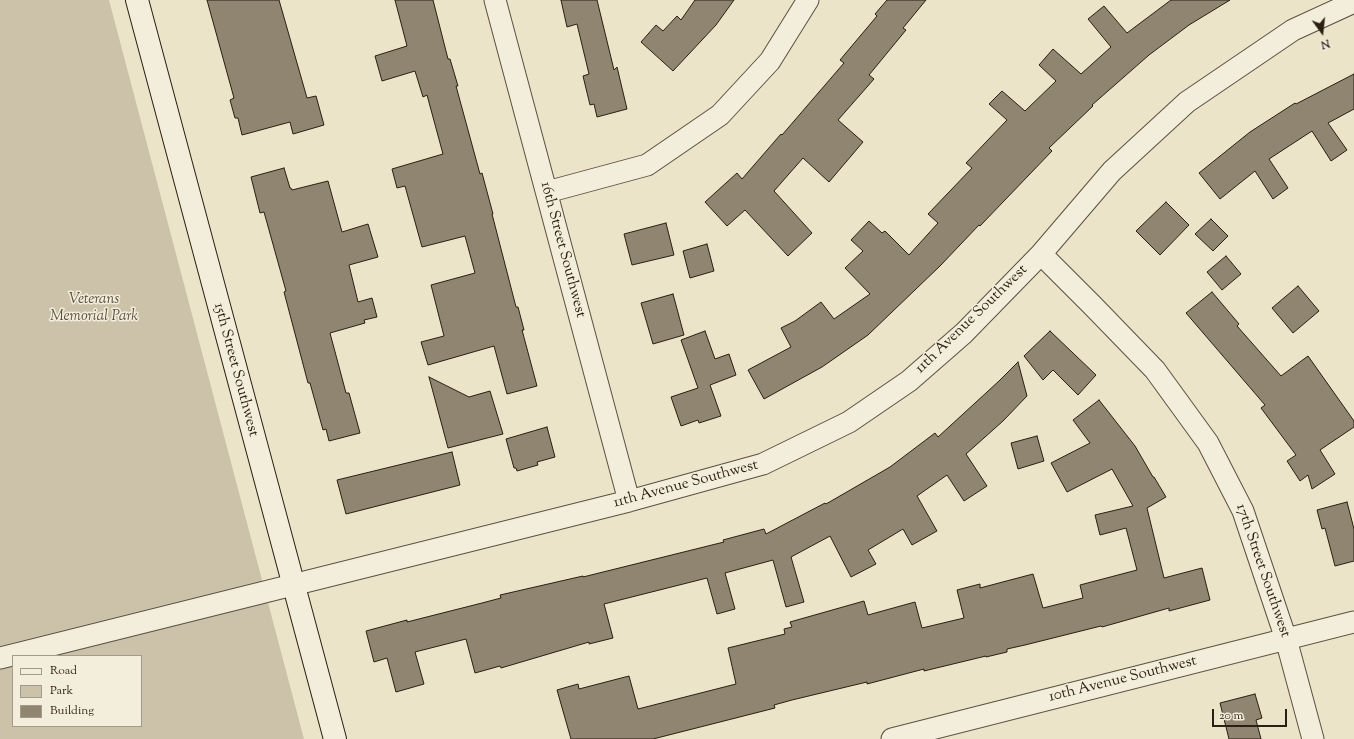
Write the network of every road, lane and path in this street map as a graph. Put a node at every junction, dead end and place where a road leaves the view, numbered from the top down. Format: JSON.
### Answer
{"nodes":[{"id":1,"x":137,"y":0,"type":"edge"},
{"id":2,"x":495,"y":0,"type":"edge"},
{"id":3,"x":808,"y":0,"type":"edge"},
{"id":4,"x":1354,"y":2,"type":"edge"},
{"id":5,"x":547,"y":192,"type":"junction"},
{"id":6,"x":1041,"y":254,"type":"junction"},
{"id":7,"x":629,"y":501,"type":"junction"},
{"id":8,"x":293,"y":585,"type":"junction"},
{"id":9,"x":1354,"y":622,"type":"edge"},
{"id":10,"x":1286,"y":639,"type":"junction"},
{"id":11,"x":12,"y":655,"type":"edge"},
{"id":12,"x":12,"y":655,"type":"edge"},
{"id":13,"x":0,"y":658,"type":"edge"},
{"id":14,"x":335,"y":739,"type":"edge"},
{"id":15,"x":892,"y":739,"type":"edge"},
{"id":16,"x":1313,"y":739,"type":"edge"}],
"edges":[{"from":1,"to":8,"type":"street","name":"15th Street Southwest"},
{"from":2,"to":5,"type":"street","name":"16th Street Southwest"},
{"from":3,"to":5,"type":"street"},
{"from":4,"to":6,"type":"street","name":"11th Avenue Southwest"},
{"from":5,"to":7,"type":"street","name":"16th Street Southwest"},
{"from":6,"to":7,"type":"street","name":"11th Avenue Southwest"},
{"from":6,"to":10,"type":"street","name":"17th Street Southwest"},
{"from":7,"to":8,"type":"street","name":"11th Avenue Southwest"},
{"from":8,"to":12,"type":"street","name":"11th Avenue Southwest"},
{"from":8,"to":14,"type":"street","name":"15th Street Southwest"},
{"from":9,"to":10,"type":"street","name":"10th Avenue Southwest"},
{"from":10,"to":15,"type":"street","name":"10th Avenue Southwest"},
{"from":10,"to":16,"type":"street","name":"17th Street Southwest"},
{"from":11,"to":13,"type":"street","name":"11th Avenue Southwest"}]}
